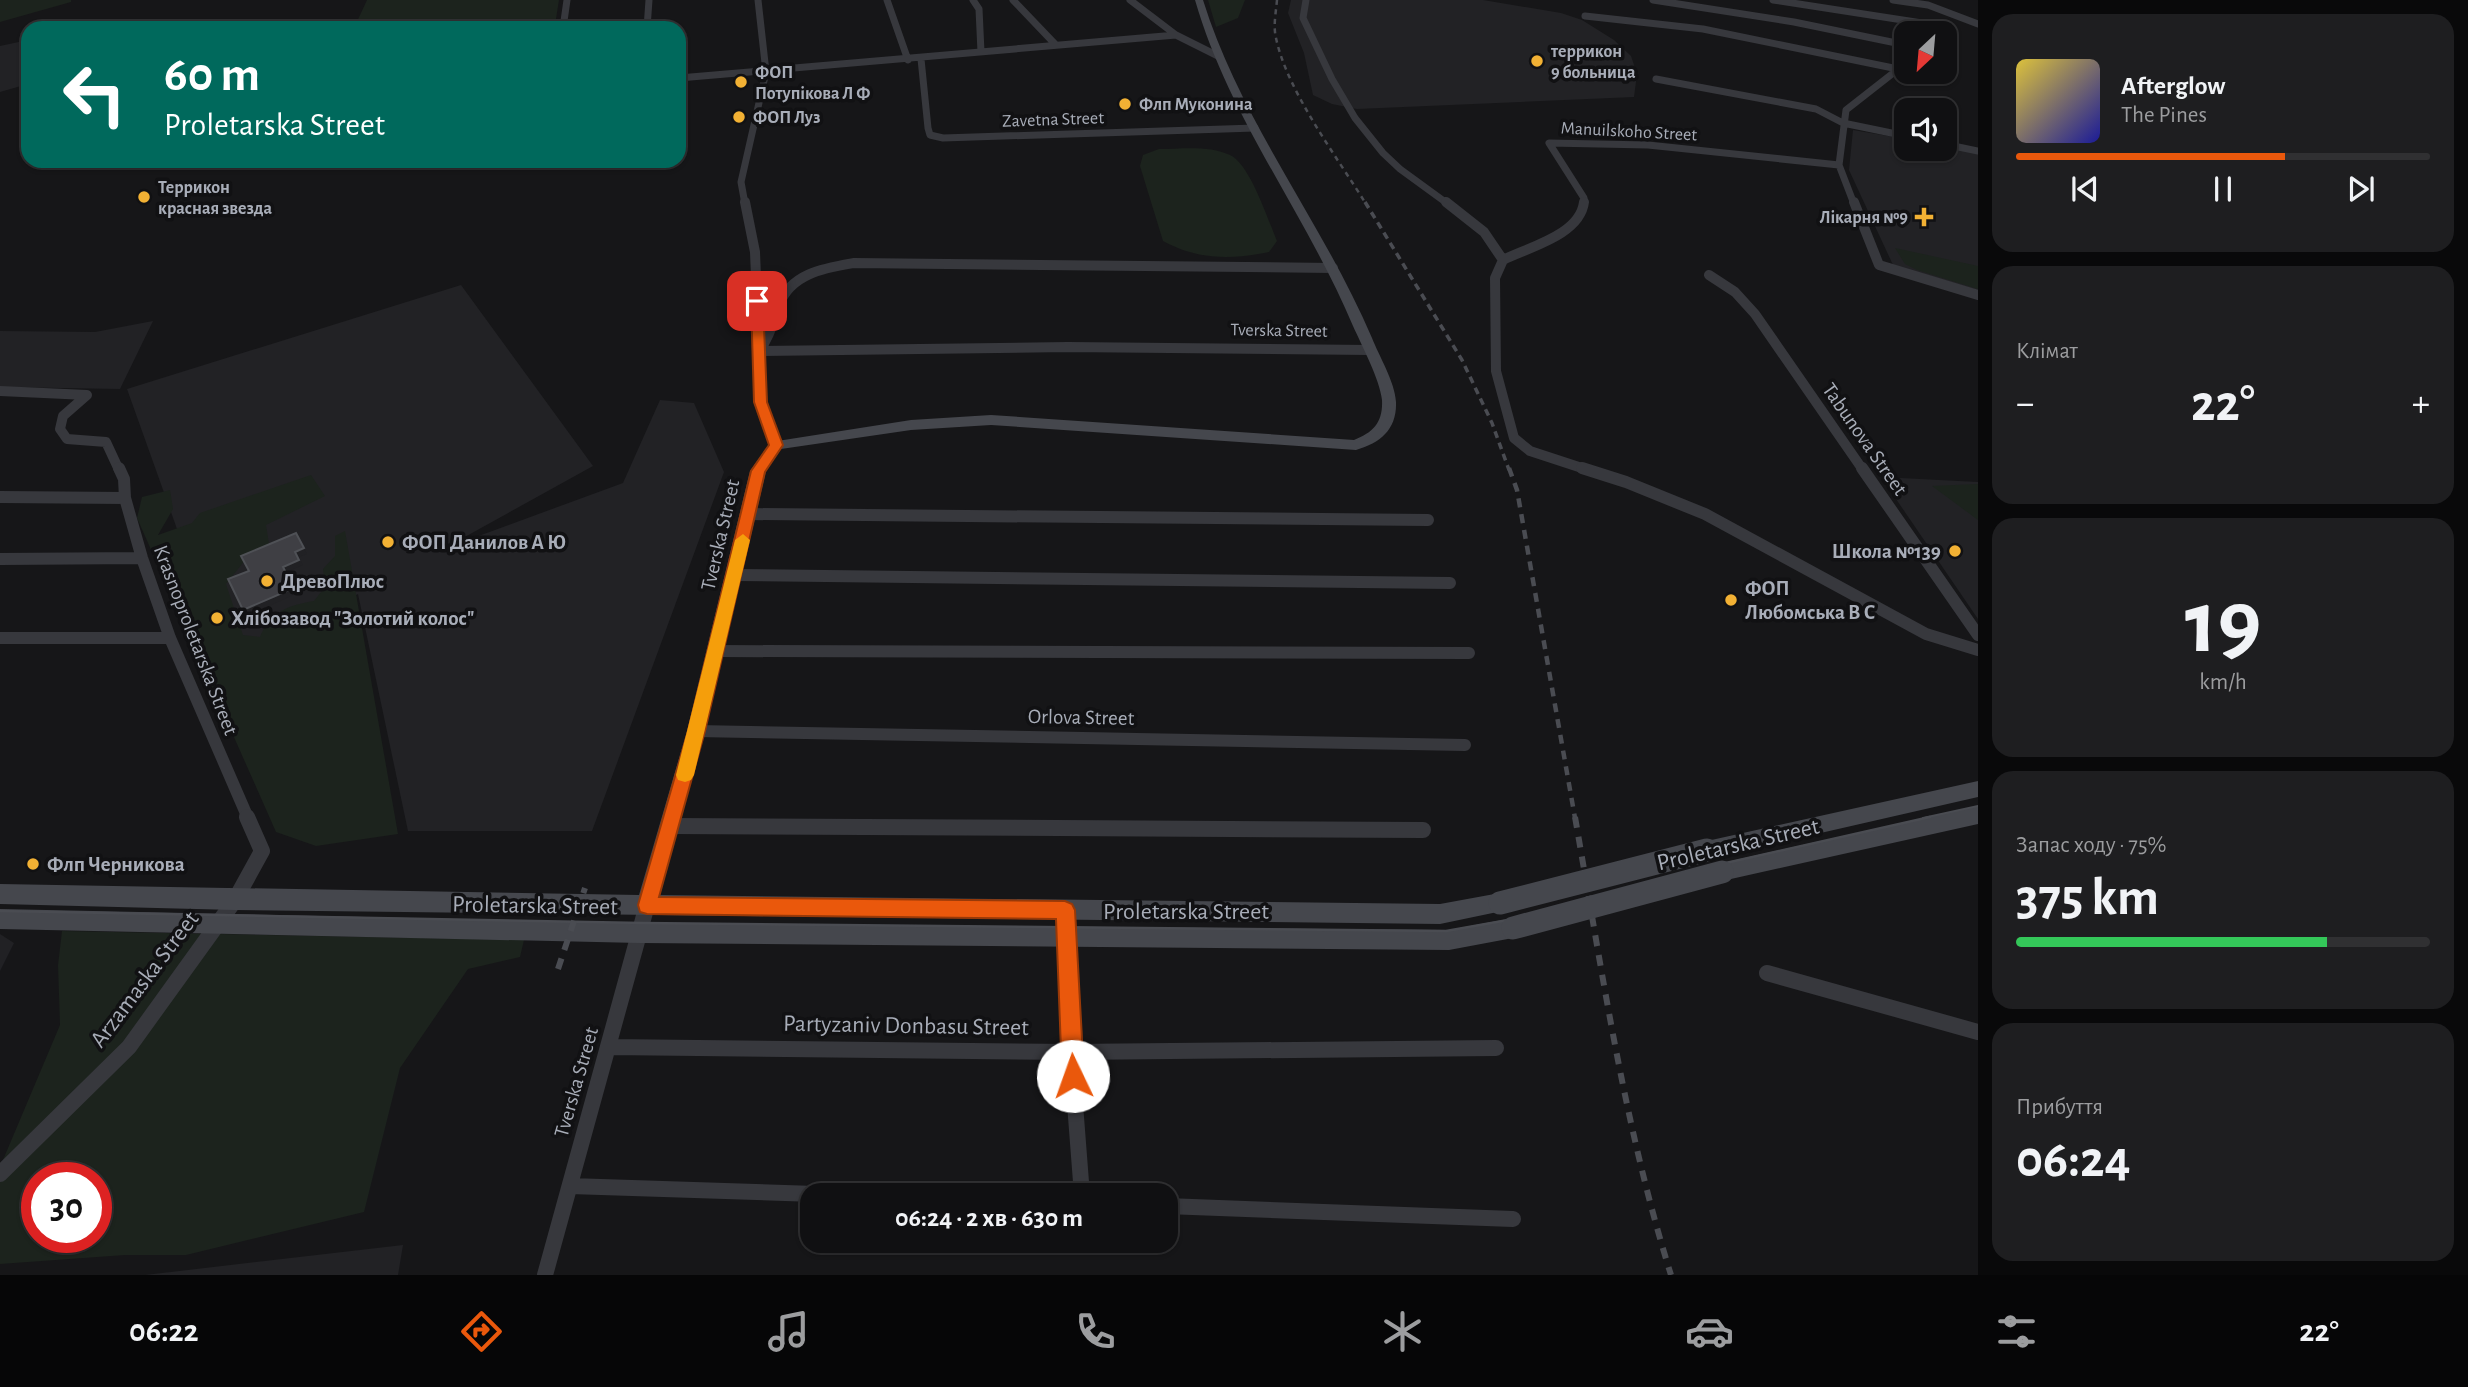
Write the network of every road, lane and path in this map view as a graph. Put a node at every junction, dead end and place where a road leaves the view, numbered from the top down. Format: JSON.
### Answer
{"nodes":[{"id":1,"x":567,"y":0,"type":"edge"},
{"id":2,"x":649,"y":0,"type":"edge"},
{"id":3,"x":758,"y":0,"type":"edge"},
{"id":4,"x":887,"y":0,"type":"edge"},
{"id":5,"x":973,"y":0,"type":"edge"},
{"id":6,"x":1013,"y":0,"type":"edge"},
{"id":7,"x":1130,"y":0,"type":"edge"},
{"id":8,"x":1140,"y":0,"type":"edge"},
{"id":9,"x":1199,"y":0,"type":"edge"},
{"id":10,"x":1306,"y":0,"type":"edge"},
{"id":11,"x":1653,"y":0,"type":"edge"},
{"id":12,"x":1773,"y":0,"type":"edge"},
{"id":13,"x":1893,"y":0,"type":"edge"},
{"id":14,"x":1925,"y":3,"type":"edge"},
{"id":15,"x":1138,"y":8,"type":"junction"},
{"id":16,"x":1584,"y":16,"type":"dead end"},
{"id":17,"x":564,"y":21,"type":"edge"},
{"id":18,"x":648,"y":21,"type":"edge"},
{"id":19,"x":1909,"y":21,"type":"edge"},
{"id":20,"x":1933,"y":21,"type":"edge"},
{"id":21,"x":1978,"y":24,"type":"edge"},
{"id":22,"x":1176,"y":35,"type":"junction"},
{"id":23,"x":1894,"y":43,"type":"edge"},
{"id":24,"x":1055,"y":44,"type":"junction"},
{"id":25,"x":981,"y":52,"type":"junction"},
{"id":26,"x":1218,"y":56,"type":"junction"},
{"id":27,"x":921,"y":59,"type":"junction"},
{"id":28,"x":908,"y":60,"type":"junction"},
{"id":29,"x":1894,"y":68,"type":"edge"},
{"id":30,"x":766,"y":72,"type":"junction"},
{"id":31,"x":1894,"y":72,"type":"edge"},
{"id":32,"x":686,"y":78,"type":"edge"},
{"id":33,"x":1656,"y":79,"type":"dead end"},
{"id":34,"x":1843,"y":123,"type":"junction"},
{"id":35,"x":1255,"y":128,"type":"junction"},
{"id":36,"x":1894,"y":134,"type":"edge"},
{"id":37,"x":1957,"y":147,"type":"edge"},
{"id":38,"x":1978,"y":151,"type":"edge"},
{"id":39,"x":1839,"y":165,"type":"junction"},
{"id":40,"x":1503,"y":260,"type":"junction"},
{"id":41,"x":1333,"y":268,"type":"junction"},
{"id":42,"x":1709,"y":275,"type":"dead end"},
{"id":43,"x":1978,"y":295,"type":"edge"},
{"id":44,"x":1370,"y":350,"type":"junction"},
{"id":45,"x":759,"y":351,"type":"junction"},
{"id":46,"x":0,"y":391,"type":"edge"},
{"id":47,"x":776,"y":445,"type":"junction"},
{"id":48,"x":0,"y":497,"type":"edge"},
{"id":49,"x":125,"y":498,"type":"junction"},
{"id":50,"x":749,"y":514,"type":"junction"},
{"id":51,"x":1429,"y":520,"type":"dead end"},
{"id":52,"x":142,"y":558,"type":"junction"},
{"id":53,"x":0,"y":559,"type":"edge"},
{"id":54,"x":734,"y":575,"type":"junction"},
{"id":55,"x":1450,"y":583,"type":"dead end"},
{"id":56,"x":1978,"y":635,"type":"edge"},
{"id":57,"x":0,"y":638,"type":"edge"},
{"id":58,"x":170,"y":639,"type":"junction"},
{"id":59,"x":1978,"y":650,"type":"edge"},
{"id":60,"x":716,"y":651,"type":"junction"},
{"id":61,"x":1469,"y":653,"type":"dead end"},
{"id":62,"x":696,"y":731,"type":"junction"},
{"id":63,"x":1465,"y":746,"type":"dead end"},
{"id":64,"x":1978,"y":789,"type":"edge"},
{"id":65,"x":1978,"y":815,"type":"edge"},
{"id":66,"x":671,"y":826,"type":"junction"},
{"id":67,"x":1423,"y":830,"type":"dead end"},
{"id":68,"x":0,"y":894,"type":"edge"},
{"id":69,"x":235,"y":900,"type":"junction"},
{"id":70,"x":647,"y":905,"type":"junction"},
{"id":71,"x":1065,"y":910,"type":"junction"},
{"id":72,"x":0,"y":919,"type":"edge"},
{"id":73,"x":216,"y":926,"type":"junction"},
{"id":74,"x":640,"y":933,"type":"junction"},
{"id":75,"x":1068,"y":936,"type":"junction"},
{"id":76,"x":1767,"y":973,"type":"dead end"},
{"id":77,"x":1978,"y":1032,"type":"edge"},
{"id":78,"x":610,"y":1047,"type":"junction"},
{"id":79,"x":1496,"y":1048,"type":"dead end"},
{"id":80,"x":1071,"y":1052,"type":"junction"},
{"id":81,"x":0,"y":1174,"type":"edge"},
{"id":82,"x":1081,"y":1183,"type":"edge"},
{"id":83,"x":570,"y":1186,"type":"junction"},
{"id":84,"x":800,"y":1194,"type":"edge"},
{"id":85,"x":1178,"y":1206,"type":"edge"},
{"id":86,"x":1513,"y":1219,"type":"dead end"},
{"id":87,"x":545,"y":1275,"type":"edge"}],
"edges":[{"from":1,"to":17,"type":"street"},
{"from":2,"to":18,"type":"street"},
{"from":3,"to":30,"type":"street"},
{"from":4,"to":28,"type":"street"},
{"from":5,"to":25,"type":"street"},
{"from":6,"to":24,"type":"street"},
{"from":7,"to":15,"type":"street"},
{"from":8,"to":15,"type":"street"},
{"from":9,"to":26,"type":"main road","name":"Tverska Street"},
{"from":10,"to":40,"type":"street"},
{"from":11,"to":23,"type":"street"},
{"from":12,"to":19,"type":"street"},
{"from":13,"to":14,"type":"street"},
{"from":14,"to":20,"type":"street"},
{"from":14,"to":21,"type":"street"},
{"from":15,"to":22,"type":"street"},
{"from":16,"to":29,"type":"street"},
{"from":22,"to":24,"type":"street"},
{"from":22,"to":26,"type":"street"},
{"from":24,"to":25,"type":"street"},
{"from":25,"to":27,"type":"street"},
{"from":26,"to":35,"type":"main road","name":"Tverska Street"},
{"from":27,"to":28,"type":"street"},
{"from":27,"to":35,"type":"street","name":"Zavetna Street"},
{"from":28,"to":30,"type":"street"},
{"from":30,"to":32,"type":"street"},
{"from":30,"to":45,"type":"street"},
{"from":31,"to":34,"type":"street"},
{"from":33,"to":34,"type":"street"},
{"from":34,"to":36,"type":"street"},
{"from":34,"to":39,"type":"street"},
{"from":35,"to":41,"type":"main road","name":"Tverska Street"},
{"from":37,"to":38,"type":"street"},
{"from":39,"to":40,"type":"street","name":"Manuilskoho Street"},
{"from":39,"to":43,"type":"street"},
{"from":40,"to":59,"type":"street"},
{"from":41,"to":44,"type":"main road","name":"Tverska Street"},
{"from":41,"to":45,"type":"street"},
{"from":42,"to":56,"type":"street","name":"Tabunova Street"},
{"from":44,"to":45,"type":"street","name":"Tverska Street"},
{"from":44,"to":47,"type":"main road","name":"Tverska Street"},
{"from":45,"to":47,"type":"street"},
{"from":46,"to":49,"type":"street","name":"Krasnoproletarska Street"},
{"from":47,"to":50,"type":"main road","name":"Tverska Street"},
{"from":48,"to":49,"type":"street"},
{"from":49,"to":52,"type":"street","name":"Krasnoproletarska Street"},
{"from":50,"to":51,"type":"street"},
{"from":50,"to":54,"type":"main road","name":"Tverska Street"},
{"from":52,"to":53,"type":"street"},
{"from":52,"to":58,"type":"street","name":"Krasnoproletarska Street"},
{"from":54,"to":55,"type":"street"},
{"from":54,"to":60,"type":"main road","name":"Tverska Street"},
{"from":57,"to":58,"type":"street"},
{"from":58,"to":69,"type":"street","name":"Krasnoproletarska Street"},
{"from":60,"to":61,"type":"street"},
{"from":60,"to":62,"type":"main road","name":"Tverska Street"},
{"from":62,"to":63,"type":"street","name":"Orlova Street"},
{"from":62,"to":66,"type":"main road","name":"Tverska Street"},
{"from":64,"to":71,"type":"main road","name":"Proletarska Street","bridge":true},
{"from":65,"to":75,"type":"main road","name":"Proletarska Street","bridge":true},
{"from":66,"to":67,"type":"street"},
{"from":66,"to":70,"type":"main road","name":"Tverska Street"},
{"from":68,"to":69,"type":"main road","name":"Proletarska Street"},
{"from":69,"to":70,"type":"main road","name":"Proletarska Street"},
{"from":69,"to":73,"type":"street","name":"Arzamaska Street"},
{"from":70,"to":71,"type":"main road","name":"Proletarska Street"},
{"from":70,"to":74,"type":"street","name":"Tverska Street"},
{"from":71,"to":75,"type":"street"},
{"from":72,"to":73,"type":"main road","name":"Proletarska Street"},
{"from":73,"to":74,"type":"main road","name":"Proletarska Street"},
{"from":73,"to":81,"type":"street","name":"Arzamaska Street"},
{"from":74,"to":75,"type":"main road","name":"Proletarska Street"},
{"from":74,"to":78,"type":"street","name":"Tverska Street"},
{"from":75,"to":80,"type":"street"},
{"from":76,"to":77,"type":"street"},
{"from":78,"to":80,"type":"street","name":"Partyzaniv Donbasu Street"},
{"from":78,"to":83,"type":"street","name":"Tverska Street"},
{"from":79,"to":80,"type":"street","name":"Partyzaniv Donbasu Street"},
{"from":80,"to":82,"type":"street"},
{"from":83,"to":84,"type":"street"},
{"from":83,"to":87,"type":"street","name":"Tverska Street"},
{"from":85,"to":86,"type":"street"}]}
